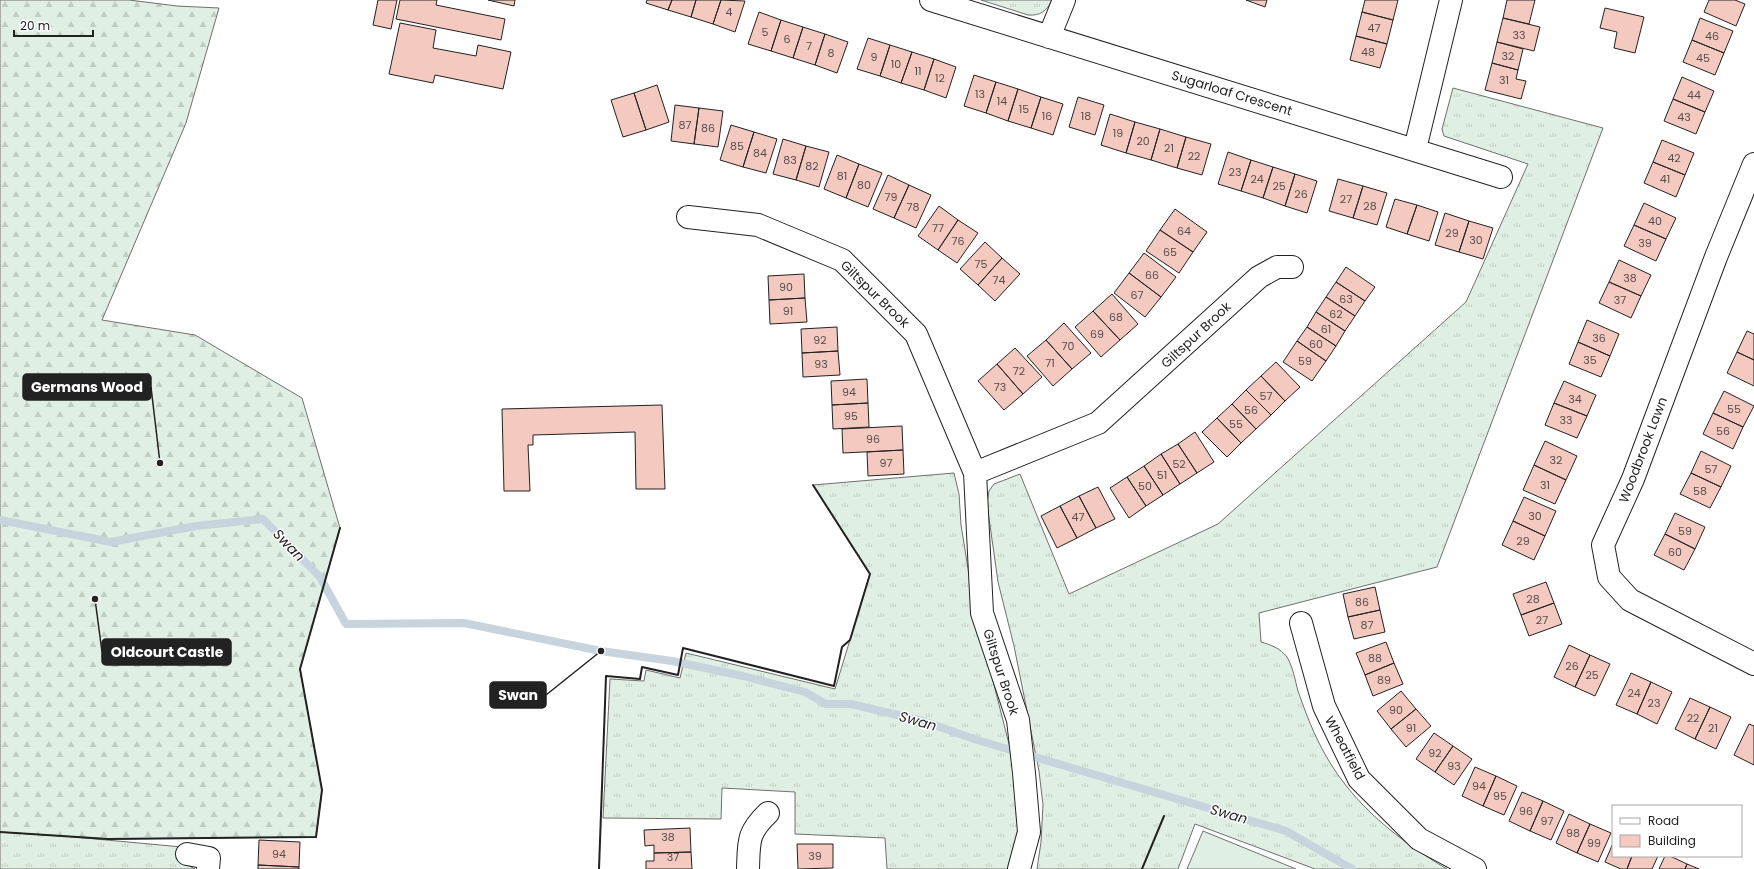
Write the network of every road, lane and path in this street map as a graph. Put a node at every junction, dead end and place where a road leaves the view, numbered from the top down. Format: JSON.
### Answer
{"nodes":[{"id":1,"x":931,"y":0,"type":"edge"},
{"id":2,"x":1064,"y":0,"type":"edge"},
{"id":3,"x":1451,"y":0,"type":"edge"},
{"id":4,"x":1050,"y":37,"type":"junction"},
{"id":5,"x":1415,"y":149,"type":"junction"},
{"id":6,"x":1754,"y":164,"type":"edge"},
{"id":7,"x":1501,"y":177,"type":"dead end"},
{"id":8,"x":688,"y":217,"type":"dead end"},
{"id":9,"x":1292,"y":267,"type":"dead end"},
{"id":10,"x":974,"y":473,"type":"junction"},
{"id":11,"x":1301,"y":623,"type":"dead end"},
{"id":12,"x":1754,"y":664,"type":"edge"},
{"id":13,"x":768,"y":813,"type":"dead end"},
{"id":14,"x":188,"y":854,"type":"dead end"},
{"id":15,"x":208,"y":869,"type":"edge"},
{"id":16,"x":748,"y":869,"type":"edge"},
{"id":17,"x":1019,"y":869,"type":"edge"},
{"id":18,"x":1475,"y":869,"type":"edge"}],
"edges":[{"from":1,"to":4,"type":"street","name":"Sugarloaf Crescent"},
{"from":2,"to":4,"type":"street"},
{"from":3,"to":5,"type":"street"},
{"from":4,"to":5,"type":"street","name":"Sugarloaf Crescent"},
{"from":5,"to":7,"type":"street","name":"Sugarloaf Crescent"},
{"from":6,"to":12,"type":"street","name":"Woodbrook Lawn"},
{"from":8,"to":10,"type":"street","name":"Giltspur Brook"},
{"from":9,"to":10,"type":"street","name":"Giltspur Brook"},
{"from":10,"to":17,"type":"street","name":"Giltspur Brook"},
{"from":11,"to":18,"type":"street","name":"Wheatfield"},
{"from":13,"to":16,"type":"street"},
{"from":14,"to":15,"type":"street"}]}
